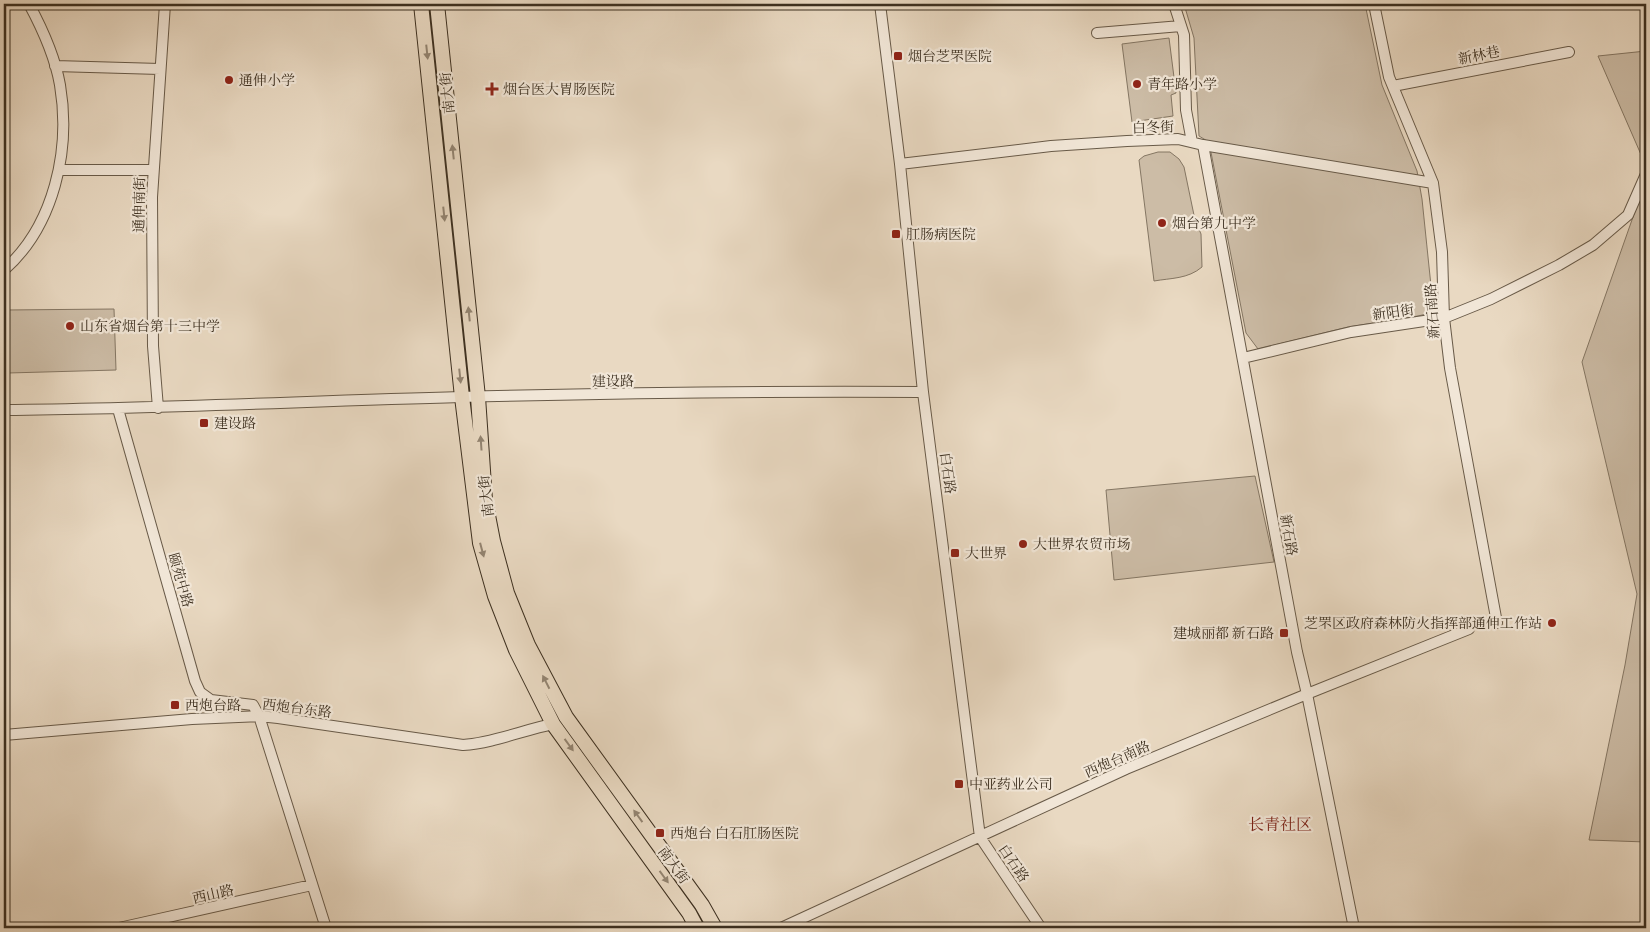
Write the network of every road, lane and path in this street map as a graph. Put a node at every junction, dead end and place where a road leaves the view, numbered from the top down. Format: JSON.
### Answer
{"nodes":[{"id":1,"x":29,"y":4,"type":"edge"},
{"id":2,"x":165,"y":4,"type":"edge"},
{"id":3,"x":421,"y":4,"type":"edge"},
{"id":4,"x":438,"y":4,"type":"edge"},
{"id":5,"x":880,"y":4,"type":"edge"},
{"id":6,"x":1174,"y":4,"type":"edge"},
{"id":7,"x":1374,"y":4,"type":"edge"},
{"id":8,"x":1181,"y":26,"type":"junction"},
{"id":9,"x":1097,"y":33,"type":"dead end"},
{"id":10,"x":1569,"y":52,"type":"dead end"},
{"id":11,"x":55,"y":66,"type":"junction"},
{"id":12,"x":160,"y":69,"type":"junction"},
{"id":13,"x":1393,"y":86,"type":"junction"},
{"id":14,"x":1192,"y":142,"type":"junction"},
{"id":15,"x":1203,"y":145,"type":"junction"},
{"id":16,"x":900,"y":164,"type":"junction"},
{"id":17,"x":59,"y":170,"type":"junction"},
{"id":18,"x":153,"y":170,"type":"junction"},
{"id":19,"x":1646,"y":174,"type":"edge"},
{"id":20,"x":1433,"y":183,"type":"junction"},
{"id":21,"x":4,"y":270,"type":"edge"},
{"id":22,"x":1444,"y":318,"type":"junction"},
{"id":23,"x":1243,"y":358,"type":"junction"},
{"id":24,"x":923,"y":392,"type":"junction"},
{"id":25,"x":462,"y":397,"type":"junction"},
{"id":26,"x":478,"y":397,"type":"junction"},
{"id":27,"x":158,"y":408,"type":"junction"},
{"id":28,"x":118,"y":409,"type":"junction"},
{"id":29,"x":4,"y":410,"type":"edge"},
{"id":30,"x":1497,"y":624,"type":"dead end"},
{"id":31,"x":1469,"y":629,"type":"dead end"},
{"id":32,"x":1307,"y":694,"type":"junction"},
{"id":33,"x":259,"y":716,"type":"junction"},
{"id":34,"x":553,"y":724,"type":"junction"},
{"id":35,"x":4,"y":735,"type":"edge"},
{"id":36,"x":980,"y":838,"type":"junction"},
{"id":37,"x":312,"y":885,"type":"junction"},
{"id":38,"x":119,"y":928,"type":"edge"},
{"id":39,"x":326,"y":928,"type":"edge"},
{"id":40,"x":697,"y":928,"type":"edge"},
{"id":41,"x":715,"y":928,"type":"edge"},
{"id":42,"x":781,"y":928,"type":"edge"},
{"id":43,"x":1041,"y":928,"type":"edge"},
{"id":44,"x":1354,"y":928,"type":"edge"}],
"edges":[{"from":1,"to":11,"type":"street"},
{"from":2,"to":12,"type":"street","name":"通伸南街"},
{"from":3,"to":25,"type":"main road","name":"南大街","one_way":true},
{"from":26,"to":4,"type":"main road","name":"南大街","one_way":true},
{"from":5,"to":16,"type":"street","name":"白石路"},
{"from":6,"to":8,"type":"street"},
{"from":7,"to":13,"type":"street","name":"新石南路"},
{"from":8,"to":9,"type":"street"},
{"from":8,"to":14,"type":"street"},
{"from":10,"to":13,"type":"street","name":"新林巷"},
{"from":11,"to":12,"type":"street"},
{"from":11,"to":17,"type":"street"},
{"from":12,"to":18,"type":"street","name":"通伸南街"},
{"from":13,"to":20,"type":"street","name":"新石南路"},
{"from":14,"to":15,"type":"street","name":"白冬街"},
{"from":14,"to":16,"type":"street","name":"白冬街"},
{"from":15,"to":20,"type":"street","name":"白冬街"},
{"from":15,"to":23,"type":"street","name":"新石路"},
{"from":16,"to":24,"type":"street","name":"白石路"},
{"from":17,"to":18,"type":"street"},
{"from":17,"to":21,"type":"street"},
{"from":18,"to":27,"type":"street","name":"通伸南街"},
{"from":19,"to":22,"type":"street","name":"新阳街"},
{"from":20,"to":22,"type":"street","name":"新石南路"},
{"from":22,"to":23,"type":"street","name":"新阳街"},
{"from":22,"to":30,"type":"street","name":"新石南路"},
{"from":23,"to":32,"type":"street","name":"新石路"},
{"from":24,"to":26,"type":"street","name":"建设路"},
{"from":24,"to":36,"type":"street","name":"白石路"},
{"from":25,"to":26,"type":"street","name":"建设路"},
{"from":25,"to":27,"type":"street","name":"建设路"},
{"from":25,"to":34,"type":"main road","name":"南大街","one_way":true},
{"from":41,"to":26,"type":"main road","name":"南大街","one_way":true},
{"from":27,"to":28,"type":"street","name":"建设路"},
{"from":28,"to":29,"type":"street","name":"建设路"},
{"from":28,"to":33,"type":"street","name":"颐苑中路"},
{"from":31,"to":32,"type":"street","name":"西炮台南路"},
{"from":32,"to":36,"type":"street","name":"西炮台南路"},
{"from":32,"to":44,"type":"street","name":"新石路"},
{"from":33,"to":34,"type":"street","name":"西炮台东路"},
{"from":33,"to":35,"type":"street","name":"西炮台东路"},
{"from":33,"to":37,"type":"street"},
{"from":34,"to":40,"type":"main road","name":"南大街","one_way":true},
{"from":36,"to":42,"type":"street","name":"西炮台南路"},
{"from":36,"to":43,"type":"street","name":"白石路"},
{"from":37,"to":38,"type":"street","name":"西山路"},
{"from":37,"to":39,"type":"street"}]}
